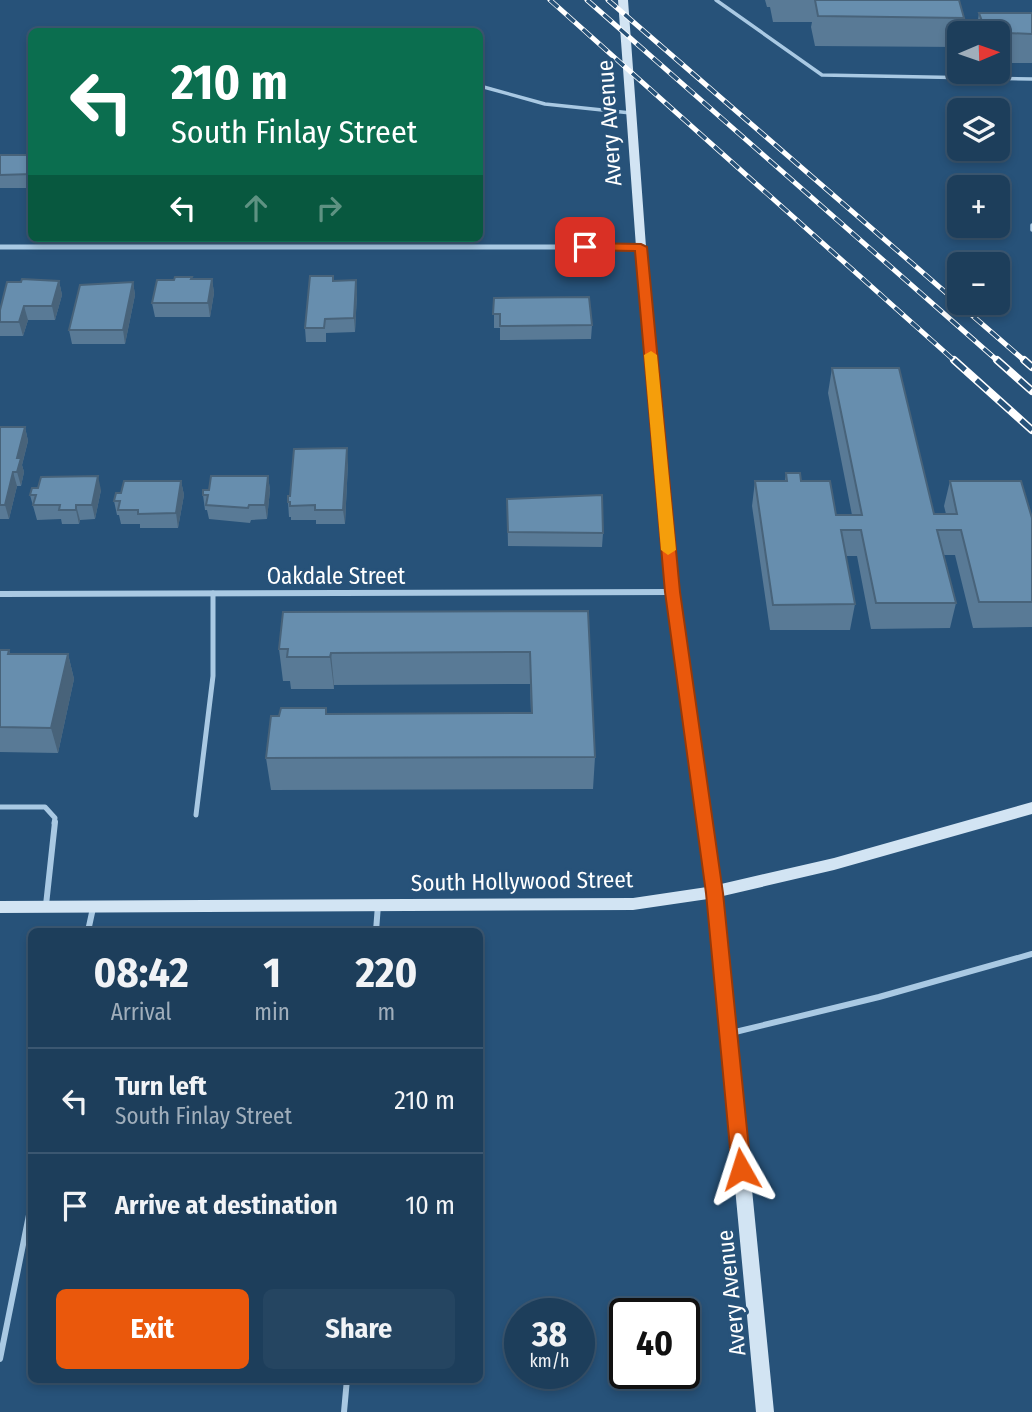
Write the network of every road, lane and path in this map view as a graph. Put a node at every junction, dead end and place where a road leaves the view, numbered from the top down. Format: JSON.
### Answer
{"nodes":[{"id":1,"x":623,"y":0,"type":"edge"},
{"id":2,"x":716,"y":0,"type":"edge"},
{"id":3,"x":1032,"y":79,"type":"edge"},
{"id":4,"x":483,"y":87,"type":"edge"},
{"id":5,"x":631,"y":113,"type":"junction"},
{"id":6,"x":0,"y":247,"type":"edge"},
{"id":7,"x":641,"y":247,"type":"junction"},
{"id":8,"x":672,"y":592,"type":"junction"},
{"id":9,"x":213,"y":593,"type":"junction"},
{"id":10,"x":0,"y":594,"type":"edge"},
{"id":11,"x":0,"y":807,"type":"edge"},
{"id":12,"x":1032,"y":808,"type":"edge"},
{"id":13,"x":196,"y":815,"type":"dead end"},
{"id":14,"x":715,"y":893,"type":"junction"},
{"id":15,"x":94,"y":905,"type":"junction"},
{"id":16,"x":378,"y":905,"type":"junction"},
{"id":17,"x":46,"y":906,"type":"junction"},
{"id":18,"x":0,"y":907,"type":"edge"},
{"id":19,"x":89,"y":928,"type":"edge"},
{"id":20,"x":376,"y":928,"type":"edge"},
{"id":21,"x":1032,"y":954,"type":"edge"},
{"id":22,"x":728,"y":1033,"type":"junction"},
{"id":23,"x":28,"y":1220,"type":"edge"},
{"id":24,"x":0,"y":1359,"type":"edge"},
{"id":25,"x":346,"y":1383,"type":"edge"},
{"id":26,"x":344,"y":1412,"type":"edge"},
{"id":27,"x":765,"y":1412,"type":"edge"}],
"edges":[{"from":1,"to":5,"type":"street","name":"Avery Avenue"},
{"from":2,"to":3,"type":"lane"},
{"from":4,"to":5,"type":"lane"},
{"from":5,"to":7,"type":"street","name":"Avery Avenue"},
{"from":6,"to":7,"type":"street"},
{"from":7,"to":8,"type":"street","name":"Avery Avenue"},
{"from":8,"to":9,"type":"street","name":"Oakdale Street"},
{"from":8,"to":14,"type":"street","name":"Avery Avenue"},
{"from":9,"to":10,"type":"street","name":"Oakdale Street"},
{"from":9,"to":13,"type":"lane"},
{"from":11,"to":17,"type":"lane"},
{"from":12,"to":14,"type":"street","name":"South Hollywood Street"},
{"from":14,"to":16,"type":"street","name":"South Hollywood Street"},
{"from":14,"to":22,"type":"street","name":"Avery Avenue"},
{"from":15,"to":16,"type":"street","name":"South Hollywood Street"},
{"from":15,"to":17,"type":"street","name":"South Hollywood Street"},
{"from":15,"to":19,"type":"lane"},
{"from":16,"to":20,"type":"lane"},
{"from":17,"to":18,"type":"street","name":"South Hollywood Street"},
{"from":21,"to":22,"type":"lane"},
{"from":22,"to":27,"type":"street","name":"Avery Avenue"},
{"from":23,"to":24,"type":"lane"},
{"from":25,"to":26,"type":"lane"}]}
